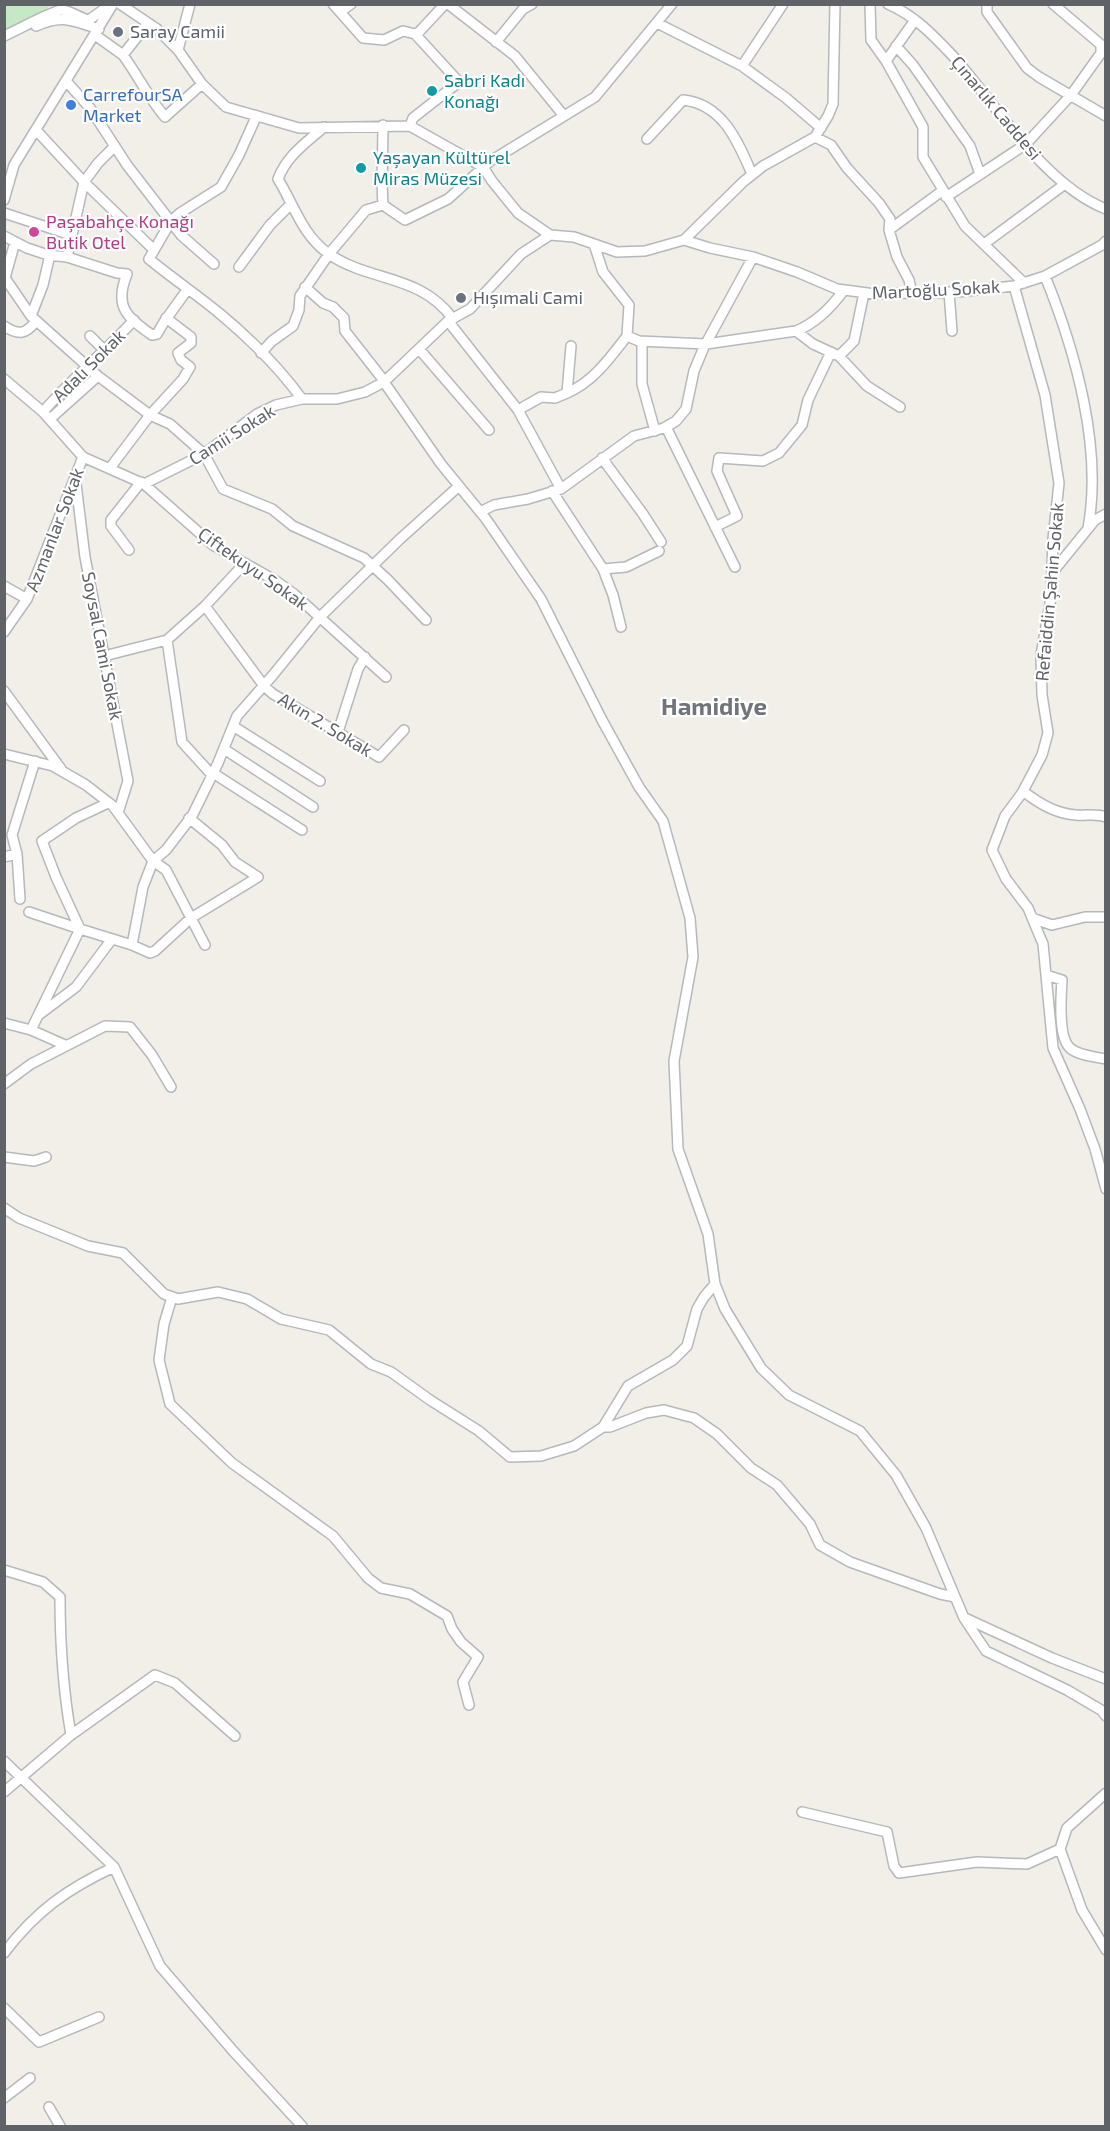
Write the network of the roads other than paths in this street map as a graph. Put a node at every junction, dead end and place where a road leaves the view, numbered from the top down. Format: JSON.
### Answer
{"nodes":[{"id":1,"x":112,"y":4,"type":"edge"},
{"id":2,"x":120,"y":4,"type":"edge"},
{"id":3,"x":190,"y":4,"type":"edge"},
{"id":4,"x":351,"y":4,"type":"edge"},
{"id":5,"x":446,"y":4,"type":"edge"},
{"id":6,"x":532,"y":4,"type":"edge"},
{"id":7,"x":672,"y":4,"type":"edge"},
{"id":8,"x":783,"y":4,"type":"edge"},
{"id":9,"x":835,"y":4,"type":"edge"},
{"id":10,"x":870,"y":4,"type":"edge"},
{"id":11,"x":888,"y":4,"type":"edge"},
{"id":12,"x":987,"y":4,"type":"edge"},
{"id":13,"x":1053,"y":4,"type":"edge"},
{"id":14,"x":336,"y":8,"type":"edge"},
{"id":15,"x":915,"y":20,"type":"junction"},
{"id":16,"x":148,"y":23,"type":"junction"},
{"id":17,"x":657,"y":23,"type":"junction"},
{"id":18,"x":97,"y":32,"type":"junction"},
{"id":19,"x":415,"y":34,"type":"junction"},
{"id":20,"x":4,"y":36,"type":"edge"},
{"id":21,"x":4,"y":42,"type":"edge"},
{"id":22,"x":496,"y":42,"type":"junction"},
{"id":23,"x":896,"y":46,"type":"junction"},
{"id":24,"x":1103,"y":47,"type":"edge"},
{"id":25,"x":178,"y":50,"type":"junction"},
{"id":26,"x":123,"y":55,"type":"junction"},
{"id":27,"x":886,"y":61,"type":"junction"},
{"id":28,"x":742,"y":66,"type":"junction"},
{"id":29,"x":66,"y":81,"type":"junction"},
{"id":30,"x":202,"y":84,"type":"junction"},
{"id":31,"x":1071,"y":95,"type":"junction"},
{"id":32,"x":564,"y":116,"type":"junction"},
{"id":33,"x":1106,"y":116,"type":"edge"},
{"id":34,"x":256,"y":117,"type":"junction"},
{"id":35,"x":383,"y":125,"type":"junction"},
{"id":36,"x":410,"y":126,"type":"junction"},
{"id":37,"x":324,"y":128,"type":"junction"},
{"id":38,"x":36,"y":130,"type":"junction"},
{"id":39,"x":818,"y":133,"type":"junction"},
{"id":40,"x":647,"y":139,"type":"dead end"},
{"id":41,"x":1026,"y":144,"type":"junction"},
{"id":42,"x":115,"y":146,"type":"junction"},
{"id":43,"x":483,"y":167,"type":"junction"},
{"id":44,"x":752,"y":174,"type":"junction"},
{"id":45,"x":980,"y":174,"type":"junction"},
{"id":46,"x":84,"y":183,"type":"junction"},
{"id":47,"x":1065,"y":184,"type":"junction"},
{"id":48,"x":944,"y":194,"type":"junction"},
{"id":49,"x":4,"y":200,"type":"edge"},
{"id":50,"x":291,"y":204,"type":"junction"},
{"id":51,"x":383,"y":205,"type":"junction"},
{"id":52,"x":1106,"y":209,"type":"edge"},
{"id":53,"x":4,"y":213,"type":"edge"},
{"id":54,"x":171,"y":221,"type":"junction"},
{"id":55,"x":889,"y":230,"type":"junction"},
{"id":56,"x":71,"y":235,"type":"junction"},
{"id":57,"x":550,"y":235,"type":"junction"},
{"id":58,"x":4,"y":236,"type":"edge"},
{"id":59,"x":684,"y":240,"type":"junction"},
{"id":60,"x":15,"y":242,"type":"junction"},
{"id":61,"x":1104,"y":243,"type":"edge"},
{"id":62,"x":594,"y":244,"type":"junction"},
{"id":63,"x":984,"y":244,"type":"junction"},
{"id":64,"x":151,"y":254,"type":"junction"},
{"id":65,"x":329,"y":254,"type":"junction"},
{"id":66,"x":50,"y":255,"type":"junction"},
{"id":67,"x":1106,"y":255,"type":"edge"},
{"id":68,"x":67,"y":257,"type":"junction"},
{"id":69,"x":753,"y":258,"type":"junction"},
{"id":70,"x":214,"y":264,"type":"dead end"},
{"id":71,"x":240,"y":267,"type":"dead end"},
{"id":72,"x":1046,"y":276,"type":"junction"},
{"id":73,"x":1019,"y":284,"type":"junction"},
{"id":74,"x":305,"y":287,"type":"junction"},
{"id":75,"x":187,"y":290,"type":"junction"},
{"id":76,"x":844,"y":290,"type":"junction"},
{"id":77,"x":949,"y":292,"type":"junction"},
{"id":78,"x":864,"y":293,"type":"junction"},
{"id":79,"x":912,"y":293,"type":"junction"},
{"id":80,"x":166,"y":318,"type":"junction"},
{"id":81,"x":34,"y":319,"type":"junction"},
{"id":82,"x":134,"y":320,"type":"junction"},
{"id":83,"x":450,"y":320,"type":"junction"},
{"id":84,"x":4,"y":326,"type":"edge"},
{"id":85,"x":796,"y":331,"type":"junction"},
{"id":86,"x":952,"y":331,"type":"dead end"},
{"id":87,"x":90,"y":336,"type":"dead end"},
{"id":88,"x":627,"y":336,"type":"junction"},
{"id":89,"x":642,"y":342,"type":"junction"},
{"id":90,"x":706,"y":344,"type":"junction"},
{"id":91,"x":571,"y":346,"type":"dead end"},
{"id":92,"x":419,"y":349,"type":"junction"},
{"id":93,"x":105,"y":351,"type":"junction"},
{"id":94,"x":261,"y":353,"type":"junction"},
{"id":95,"x":835,"y":354,"type":"junction"},
{"id":96,"x":88,"y":367,"type":"junction"},
{"id":97,"x":98,"y":376,"type":"junction"},
{"id":98,"x":4,"y":379,"type":"edge"},
{"id":99,"x":385,"y":382,"type":"junction"},
{"id":100,"x":567,"y":393,"type":"junction"},
{"id":101,"x":302,"y":399,"type":"junction"},
{"id":102,"x":900,"y":407,"type":"dead end"},
{"id":103,"x":518,"y":410,"type":"junction"},
{"id":104,"x":150,"y":415,"type":"junction"},
{"id":105,"x":47,"y":416,"type":"junction"},
{"id":106,"x":666,"y":427,"type":"junction"},
{"id":107,"x":489,"y":430,"type":"dead end"},
{"id":108,"x":655,"y":431,"type":"junction"},
{"id":109,"x":204,"y":454,"type":"junction"},
{"id":110,"x":83,"y":457,"type":"junction"},
{"id":111,"x":602,"y":458,"type":"junction"},
{"id":112,"x":110,"y":468,"type":"junction"},
{"id":113,"x":75,"y":476,"type":"junction"},
{"id":114,"x":143,"y":483,"type":"junction"},
{"id":115,"x":459,"y":486,"type":"junction"},
{"id":116,"x":557,"y":490,"type":"junction"},
{"id":117,"x":480,"y":512,"type":"junction"},
{"id":118,"x":1106,"y":514,"type":"edge"},
{"id":119,"x":715,"y":527,"type":"junction"},
{"id":120,"x":1088,"y":528,"type":"junction"},
{"id":121,"x":129,"y":550,"type":"dead end"},
{"id":122,"x":244,"y":564,"type":"junction"},
{"id":123,"x":372,"y":566,"type":"junction"},
{"id":124,"x":735,"y":567,"type":"dead end"},
{"id":125,"x":603,"y":569,"type":"junction"},
{"id":126,"x":1052,"y":573,"type":"junction"},
{"id":127,"x":4,"y":586,"type":"edge"},
{"id":128,"x":27,"y":599,"type":"junction"},
{"id":129,"x":205,"y":606,"type":"junction"},
{"id":130,"x":320,"y":617,"type":"junction"},
{"id":131,"x":426,"y":620,"type":"dead end"},
{"id":132,"x":621,"y":627,"type":"dead end"},
{"id":133,"x":4,"y":632,"type":"edge"},
{"id":134,"x":167,"y":640,"type":"junction"},
{"id":135,"x":104,"y":656,"type":"junction"},
{"id":136,"x":365,"y":657,"type":"junction"},
{"id":137,"x":386,"y":677,"type":"dead end"},
{"id":138,"x":264,"y":686,"type":"junction"},
{"id":139,"x":4,"y":691,"type":"edge"},
{"id":140,"x":233,"y":726,"type":"junction"},
{"id":141,"x":404,"y":730,"type":"dead end"},
{"id":142,"x":338,"y":732,"type":"junction"},
{"id":143,"x":224,"y":749,"type":"junction"},
{"id":144,"x":4,"y":754,"type":"edge"},
{"id":145,"x":35,"y":761,"type":"junction"},
{"id":146,"x":63,"y":772,"type":"junction"},
{"id":147,"x":213,"y":774,"type":"junction"},
{"id":148,"x":320,"y":781,"type":"dead end"},
{"id":149,"x":1023,"y":791,"type":"junction"},
{"id":150,"x":108,"y":803,"type":"junction"},
{"id":151,"x":313,"y":807,"type":"dead end"},
{"id":152,"x":118,"y":813,"type":"junction"},
{"id":153,"x":1106,"y":817,"type":"edge"},
{"id":154,"x":189,"y":818,"type":"junction"},
{"id":155,"x":302,"y":830,"type":"dead end"},
{"id":156,"x":17,"y":854,"type":"junction"},
{"id":157,"x":4,"y":857,"type":"edge"},
{"id":158,"x":153,"y":861,"type":"junction"},
{"id":159,"x":20,"y":899,"type":"dead end"},
{"id":160,"x":29,"y":912,"type":"dead end"},
{"id":161,"x":1106,"y":917,"type":"edge"},
{"id":162,"x":191,"y":918,"type":"junction"},
{"id":163,"x":1032,"y":918,"type":"junction"},
{"id":164,"x":80,"y":929,"type":"junction"},
{"id":165,"x":112,"y":939,"type":"junction"},
{"id":166,"x":132,"y":945,"type":"junction"},
{"id":167,"x":204,"y":945,"type":"dead end"},
{"id":168,"x":1046,"y":975,"type":"junction"},
{"id":169,"x":38,"y":1015,"type":"junction"},
{"id":170,"x":4,"y":1023,"type":"edge"},
{"id":171,"x":31,"y":1030,"type":"junction"},
{"id":172,"x":65,"y":1045,"type":"junction"},
{"id":173,"x":1106,"y":1059,"type":"edge"},
{"id":174,"x":4,"y":1084,"type":"edge"},
{"id":175,"x":171,"y":1087,"type":"dead end"},
{"id":176,"x":4,"y":1157,"type":"edge"},
{"id":177,"x":46,"y":1157,"type":"dead end"},
{"id":178,"x":1105,"y":1188,"type":"edge"},
{"id":179,"x":4,"y":1208,"type":"edge"},
{"id":180,"x":715,"y":1284,"type":"junction"},
{"id":181,"x":172,"y":1297,"type":"junction"},
{"id":182,"x":603,"y":1427,"type":"junction"},
{"id":183,"x":4,"y":1570,"type":"edge"},
{"id":184,"x":955,"y":1597,"type":"junction"},
{"id":185,"x":964,"y":1618,"type":"junction"},
{"id":186,"x":1106,"y":1679,"type":"edge"},
{"id":187,"x":469,"y":1705,"type":"dead end"},
{"id":188,"x":1106,"y":1716,"type":"edge"},
{"id":189,"x":71,"y":1736,"type":"junction"},
{"id":190,"x":235,"y":1736,"type":"dead end"},
{"id":191,"x":4,"y":1761,"type":"edge"},
{"id":192,"x":22,"y":1778,"type":"junction"},
{"id":193,"x":4,"y":1792,"type":"edge"},
{"id":194,"x":1106,"y":1793,"type":"edge"},
{"id":195,"x":802,"y":1812,"type":"dead end"},
{"id":196,"x":1060,"y":1850,"type":"junction"},
{"id":197,"x":114,"y":1867,"type":"junction"},
{"id":198,"x":1106,"y":1950,"type":"edge"},
{"id":199,"x":4,"y":1953,"type":"edge"},
{"id":200,"x":4,"y":2008,"type":"edge"},
{"id":201,"x":99,"y":2017,"type":"dead end"},
{"id":202,"x":30,"y":2078,"type":"dead end"},
{"id":203,"x":4,"y":2098,"type":"edge"},
{"id":204,"x":49,"y":2107,"type":"dead end"},
{"id":205,"x":60,"y":2127,"type":"edge"},
{"id":206,"x":302,"y":2127,"type":"edge"}],
"edges":[{"from":1,"to":18,"type":"street"},
{"from":1,"to":20,"type":"street"},
{"from":2,"to":16,"type":"street"},
{"from":3,"to":25,"type":"street"},
{"from":4,"to":14,"type":"street"},
{"from":5,"to":19,"type":"street"},
{"from":5,"to":22,"type":"street"},
{"from":6,"to":22,"type":"street"},
{"from":7,"to":17,"type":"street"},
{"from":8,"to":28,"type":"street"},
{"from":9,"to":39,"type":"street"},
{"from":10,"to":27,"type":"street"},
{"from":11,"to":15,"type":"street","name":"Çınarlık Caddesi"},
{"from":12,"to":31,"type":"street"},
{"from":13,"to":24,"type":"street"},
{"from":14,"to":19,"type":"street"},
{"from":15,"to":23,"type":"street"},
{"from":15,"to":41,"type":"street","name":"Çınarlık Caddesi"},
{"from":16,"to":25,"type":"street"},
{"from":16,"to":26,"type":"street"},
{"from":17,"to":28,"type":"street"},
{"from":17,"to":32,"type":"street"},
{"from":18,"to":21,"type":"street"},
{"from":18,"to":26,"type":"street"},
{"from":18,"to":29,"type":"street"},
{"from":19,"to":36,"type":"street"},
{"from":22,"to":32,"type":"street"},
{"from":23,"to":27,"type":"street"},
{"from":23,"to":45,"type":"street"},
{"from":24,"to":31,"type":"street"},
{"from":25,"to":30,"type":"street"},
{"from":26,"to":30,"type":"street"},
{"from":27,"to":48,"type":"street"},
{"from":28,"to":39,"type":"street"},
{"from":29,"to":38,"type":"street"},
{"from":29,"to":42,"type":"street"},
{"from":30,"to":34,"type":"street"},
{"from":31,"to":33,"type":"street"},
{"from":31,"to":41,"type":"street"},
{"from":32,"to":43,"type":"street"},
{"from":34,"to":37,"type":"street"},
{"from":34,"to":54,"type":"street"},
{"from":35,"to":36,"type":"street"},
{"from":35,"to":37,"type":"street"},
{"from":35,"to":51,"type":"street"},
{"from":36,"to":43,"type":"street"},
{"from":37,"to":50,"type":"street"},
{"from":38,"to":46,"type":"street"},
{"from":38,"to":49,"type":"street"},
{"from":39,"to":44,"type":"street"},
{"from":39,"to":55,"type":"street"},
{"from":40,"to":44,"type":"street"},
{"from":41,"to":45,"type":"street"},
{"from":41,"to":47,"type":"street","name":"Çınarlık Caddesi"},
{"from":42,"to":46,"type":"street"},
{"from":42,"to":54,"type":"street"},
{"from":43,"to":51,"type":"street"},
{"from":43,"to":57,"type":"street"},
{"from":44,"to":59,"type":"street"},
{"from":45,"to":48,"type":"street"},
{"from":46,"to":56,"type":"street"},
{"from":46,"to":64,"type":"street"},
{"from":47,"to":52,"type":"street","name":"Çınarlık Caddesi"},
{"from":47,"to":63,"type":"street"},
{"from":48,"to":55,"type":"street"},
{"from":48,"to":63,"type":"street"},
{"from":50,"to":65,"type":"street"},
{"from":50,"to":71,"type":"street"},
{"from":51,"to":65,"type":"street"},
{"from":53,"to":56,"type":"street"},
{"from":54,"to":64,"type":"street"},
{"from":54,"to":70,"type":"street"},
{"from":55,"to":79,"type":"street"},
{"from":56,"to":68,"type":"street"},
{"from":57,"to":62,"type":"street"},
{"from":57,"to":83,"type":"street","name":"Camii Sokak"},
{"from":58,"to":60,"type":"street"},
{"from":59,"to":62,"type":"street"},
{"from":59,"to":69,"type":"street","name":"Martoğlu Sokak"},
{"from":60,"to":66,"type":"street"},
{"from":60,"to":81,"type":"street"},
{"from":61,"to":67,"type":"street"},
{"from":61,"to":72,"type":"street","name":"Martoğlu Sokak"},
{"from":62,"to":88,"type":"street"},
{"from":63,"to":73,"type":"street"},
{"from":64,"to":75,"type":"street"},
{"from":65,"to":74,"type":"street"},
{"from":65,"to":83,"type":"street"},
{"from":66,"to":68,"type":"street"},
{"from":66,"to":81,"type":"street"},
{"from":68,"to":82,"type":"street"},
{"from":69,"to":76,"type":"street","name":"Martoğlu Sokak"},
{"from":69,"to":90,"type":"street"},
{"from":72,"to":73,"type":"street","name":"Martoğlu Sokak"},
{"from":72,"to":120,"type":"street"},
{"from":73,"to":77,"type":"street","name":"Martoğlu Sokak"},
{"from":73,"to":126,"type":"street","name":"Refaiddin Şahin Sokak"},
{"from":74,"to":94,"type":"street"},
{"from":74,"to":99,"type":"street"},
{"from":75,"to":80,"type":"street"},
{"from":75,"to":94,"type":"street"},
{"from":76,"to":78,"type":"street","name":"Martoğlu Sokak"},
{"from":76,"to":85,"type":"street"},
{"from":77,"to":79,"type":"street","name":"Martoğlu Sokak"},
{"from":77,"to":86,"type":"street"},
{"from":78,"to":79,"type":"street","name":"Martoğlu Sokak"},
{"from":78,"to":95,"type":"street"},
{"from":80,"to":82,"type":"street"},
{"from":80,"to":104,"type":"street"},
{"from":81,"to":84,"type":"street"},
{"from":81,"to":96,"type":"street"},
{"from":82,"to":93,"type":"street","name":"Adalı Sokak"},
{"from":83,"to":92,"type":"street","name":"Camii Sokak"},
{"from":83,"to":103,"type":"street"},
{"from":85,"to":90,"type":"street"},
{"from":85,"to":95,"type":"street"},
{"from":87,"to":93,"type":"street"},
{"from":88,"to":89,"type":"street"},
{"from":88,"to":100,"type":"street"},
{"from":89,"to":90,"type":"street"},
{"from":89,"to":108,"type":"street"},
{"from":90,"to":106,"type":"street"},
{"from":91,"to":100,"type":"street"},
{"from":92,"to":99,"type":"street","name":"Camii Sokak"},
{"from":92,"to":107,"type":"street"},
{"from":93,"to":96,"type":"street","name":"Adalı Sokak"},
{"from":94,"to":101,"type":"street"},
{"from":95,"to":102,"type":"street"},
{"from":95,"to":119,"type":"street"},
{"from":96,"to":97,"type":"street"},
{"from":96,"to":105,"type":"street","name":"Adalı Sokak"},
{"from":97,"to":104,"type":"street"},
{"from":97,"to":105,"type":"street"},
{"from":98,"to":105,"type":"street","name":"Çiftekuyu Sokak"},
{"from":99,"to":101,"type":"street","name":"Camii Sokak"},
{"from":99,"to":115,"type":"street"},
{"from":100,"to":103,"type":"street"},
{"from":101,"to":109,"type":"street","name":"Camii Sokak"},
{"from":103,"to":116,"type":"street"},
{"from":104,"to":109,"type":"street"},
{"from":104,"to":112,"type":"street"},
{"from":105,"to":110,"type":"street","name":"Çiftekuyu Sokak"},
{"from":106,"to":108,"type":"street"},
{"from":106,"to":119,"type":"street"},
{"from":108,"to":111,"type":"street"},
{"from":109,"to":114,"type":"street","name":"Camii Sokak"},
{"from":109,"to":123,"type":"street"},
{"from":110,"to":112,"type":"street","name":"Çiftekuyu Sokak"},
{"from":110,"to":113,"type":"street","name":"Azmanlar Sokak"},
{"from":111,"to":116,"type":"street"},
{"from":111,"to":125,"type":"street"},
{"from":112,"to":114,"type":"street","name":"Çiftekuyu Sokak"},
{"from":113,"to":128,"type":"street","name":"Azmanlar Sokak"},
{"from":113,"to":135,"type":"street","name":"Soysal Cami Sokak"},
{"from":114,"to":121,"type":"street"},
{"from":114,"to":122,"type":"street","name":"Çiftekuyu Sokak"},
{"from":115,"to":117,"type":"street"},
{"from":115,"to":123,"type":"street"},
{"from":116,"to":117,"type":"street"},
{"from":116,"to":125,"type":"street"},
{"from":117,"to":180,"type":"street"},
{"from":118,"to":120,"type":"street"},
{"from":119,"to":124,"type":"street"},
{"from":120,"to":126,"type":"street"},
{"from":122,"to":129,"type":"street"},
{"from":122,"to":130,"type":"street","name":"Çiftekuyu Sokak"},
{"from":123,"to":130,"type":"street"},
{"from":123,"to":131,"type":"street"},
{"from":125,"to":132,"type":"street"},
{"from":126,"to":149,"type":"street","name":"Refaiddin Şahin Sokak"},
{"from":127,"to":128,"type":"street"},
{"from":128,"to":133,"type":"street","name":"Azmanlar Sokak"},
{"from":129,"to":134,"type":"street"},
{"from":129,"to":138,"type":"street","name":"Akın 2. Sokak"},
{"from":130,"to":136,"type":"street","name":"Çiftekuyu Sokak"},
{"from":130,"to":138,"type":"street"},
{"from":134,"to":135,"type":"street"},
{"from":134,"to":147,"type":"street"},
{"from":135,"to":152,"type":"street","name":"Soysal Cami Sokak"},
{"from":136,"to":137,"type":"street","name":"Çiftekuyu Sokak"},
{"from":136,"to":142,"type":"street"},
{"from":138,"to":140,"type":"street"},
{"from":138,"to":142,"type":"street","name":"Akın 2. Sokak"},
{"from":139,"to":146,"type":"street"},
{"from":140,"to":143,"type":"street"},
{"from":140,"to":148,"type":"street"},
{"from":141,"to":142,"type":"street","name":"Akın 2. Sokak"},
{"from":143,"to":147,"type":"street"},
{"from":143,"to":151,"type":"street"},
{"from":144,"to":145,"type":"street"},
{"from":145,"to":146,"type":"street"},
{"from":145,"to":156,"type":"street"},
{"from":146,"to":150,"type":"street"},
{"from":147,"to":154,"type":"street"},
{"from":147,"to":155,"type":"street"},
{"from":149,"to":153,"type":"street"},
{"from":149,"to":163,"type":"street","name":"Refaiddin Şahin Sokak"},
{"from":150,"to":152,"type":"street"},
{"from":150,"to":164,"type":"street"},
{"from":152,"to":158,"type":"street"},
{"from":154,"to":158,"type":"street"},
{"from":154,"to":162,"type":"street"},
{"from":156,"to":157,"type":"street"},
{"from":156,"to":159,"type":"street"},
{"from":158,"to":162,"type":"street"},
{"from":158,"to":166,"type":"street"},
{"from":160,"to":164,"type":"street"},
{"from":161,"to":163,"type":"street"},
{"from":162,"to":166,"type":"street"},
{"from":162,"to":167,"type":"street"},
{"from":163,"to":168,"type":"street","name":"Refaiddin Şahin Sokak"},
{"from":164,"to":165,"type":"street"},
{"from":164,"to":169,"type":"street"},
{"from":165,"to":166,"type":"street"},
{"from":165,"to":169,"type":"street"},
{"from":168,"to":173,"type":"street"},
{"from":168,"to":178,"type":"street","name":"Refaiddin Şahin Sokak"},
{"from":169,"to":171,"type":"street"},
{"from":170,"to":171,"type":"street"},
{"from":171,"to":172,"type":"street"},
{"from":172,"to":174,"type":"street"},
{"from":172,"to":175,"type":"street"},
{"from":176,"to":177,"type":"street"},
{"from":179,"to":181,"type":"street"},
{"from":180,"to":182,"type":"street"},
{"from":180,"to":184,"type":"street"},
{"from":181,"to":182,"type":"street"},
{"from":181,"to":187,"type":"street"},
{"from":182,"to":184,"type":"street"},
{"from":183,"to":189,"type":"street"},
{"from":184,"to":185,"type":"street"},
{"from":185,"to":186,"type":"street"},
{"from":185,"to":188,"type":"street"},
{"from":189,"to":190,"type":"street"},
{"from":189,"to":192,"type":"street"},
{"from":191,"to":192,"type":"street"},
{"from":192,"to":193,"type":"street"},
{"from":192,"to":197,"type":"street"},
{"from":194,"to":196,"type":"street"},
{"from":195,"to":196,"type":"street"},
{"from":196,"to":198,"type":"street"},
{"from":197,"to":199,"type":"street"},
{"from":197,"to":206,"type":"street"},
{"from":200,"to":201,"type":"street"},
{"from":202,"to":203,"type":"street"},
{"from":204,"to":205,"type":"street"}]}
